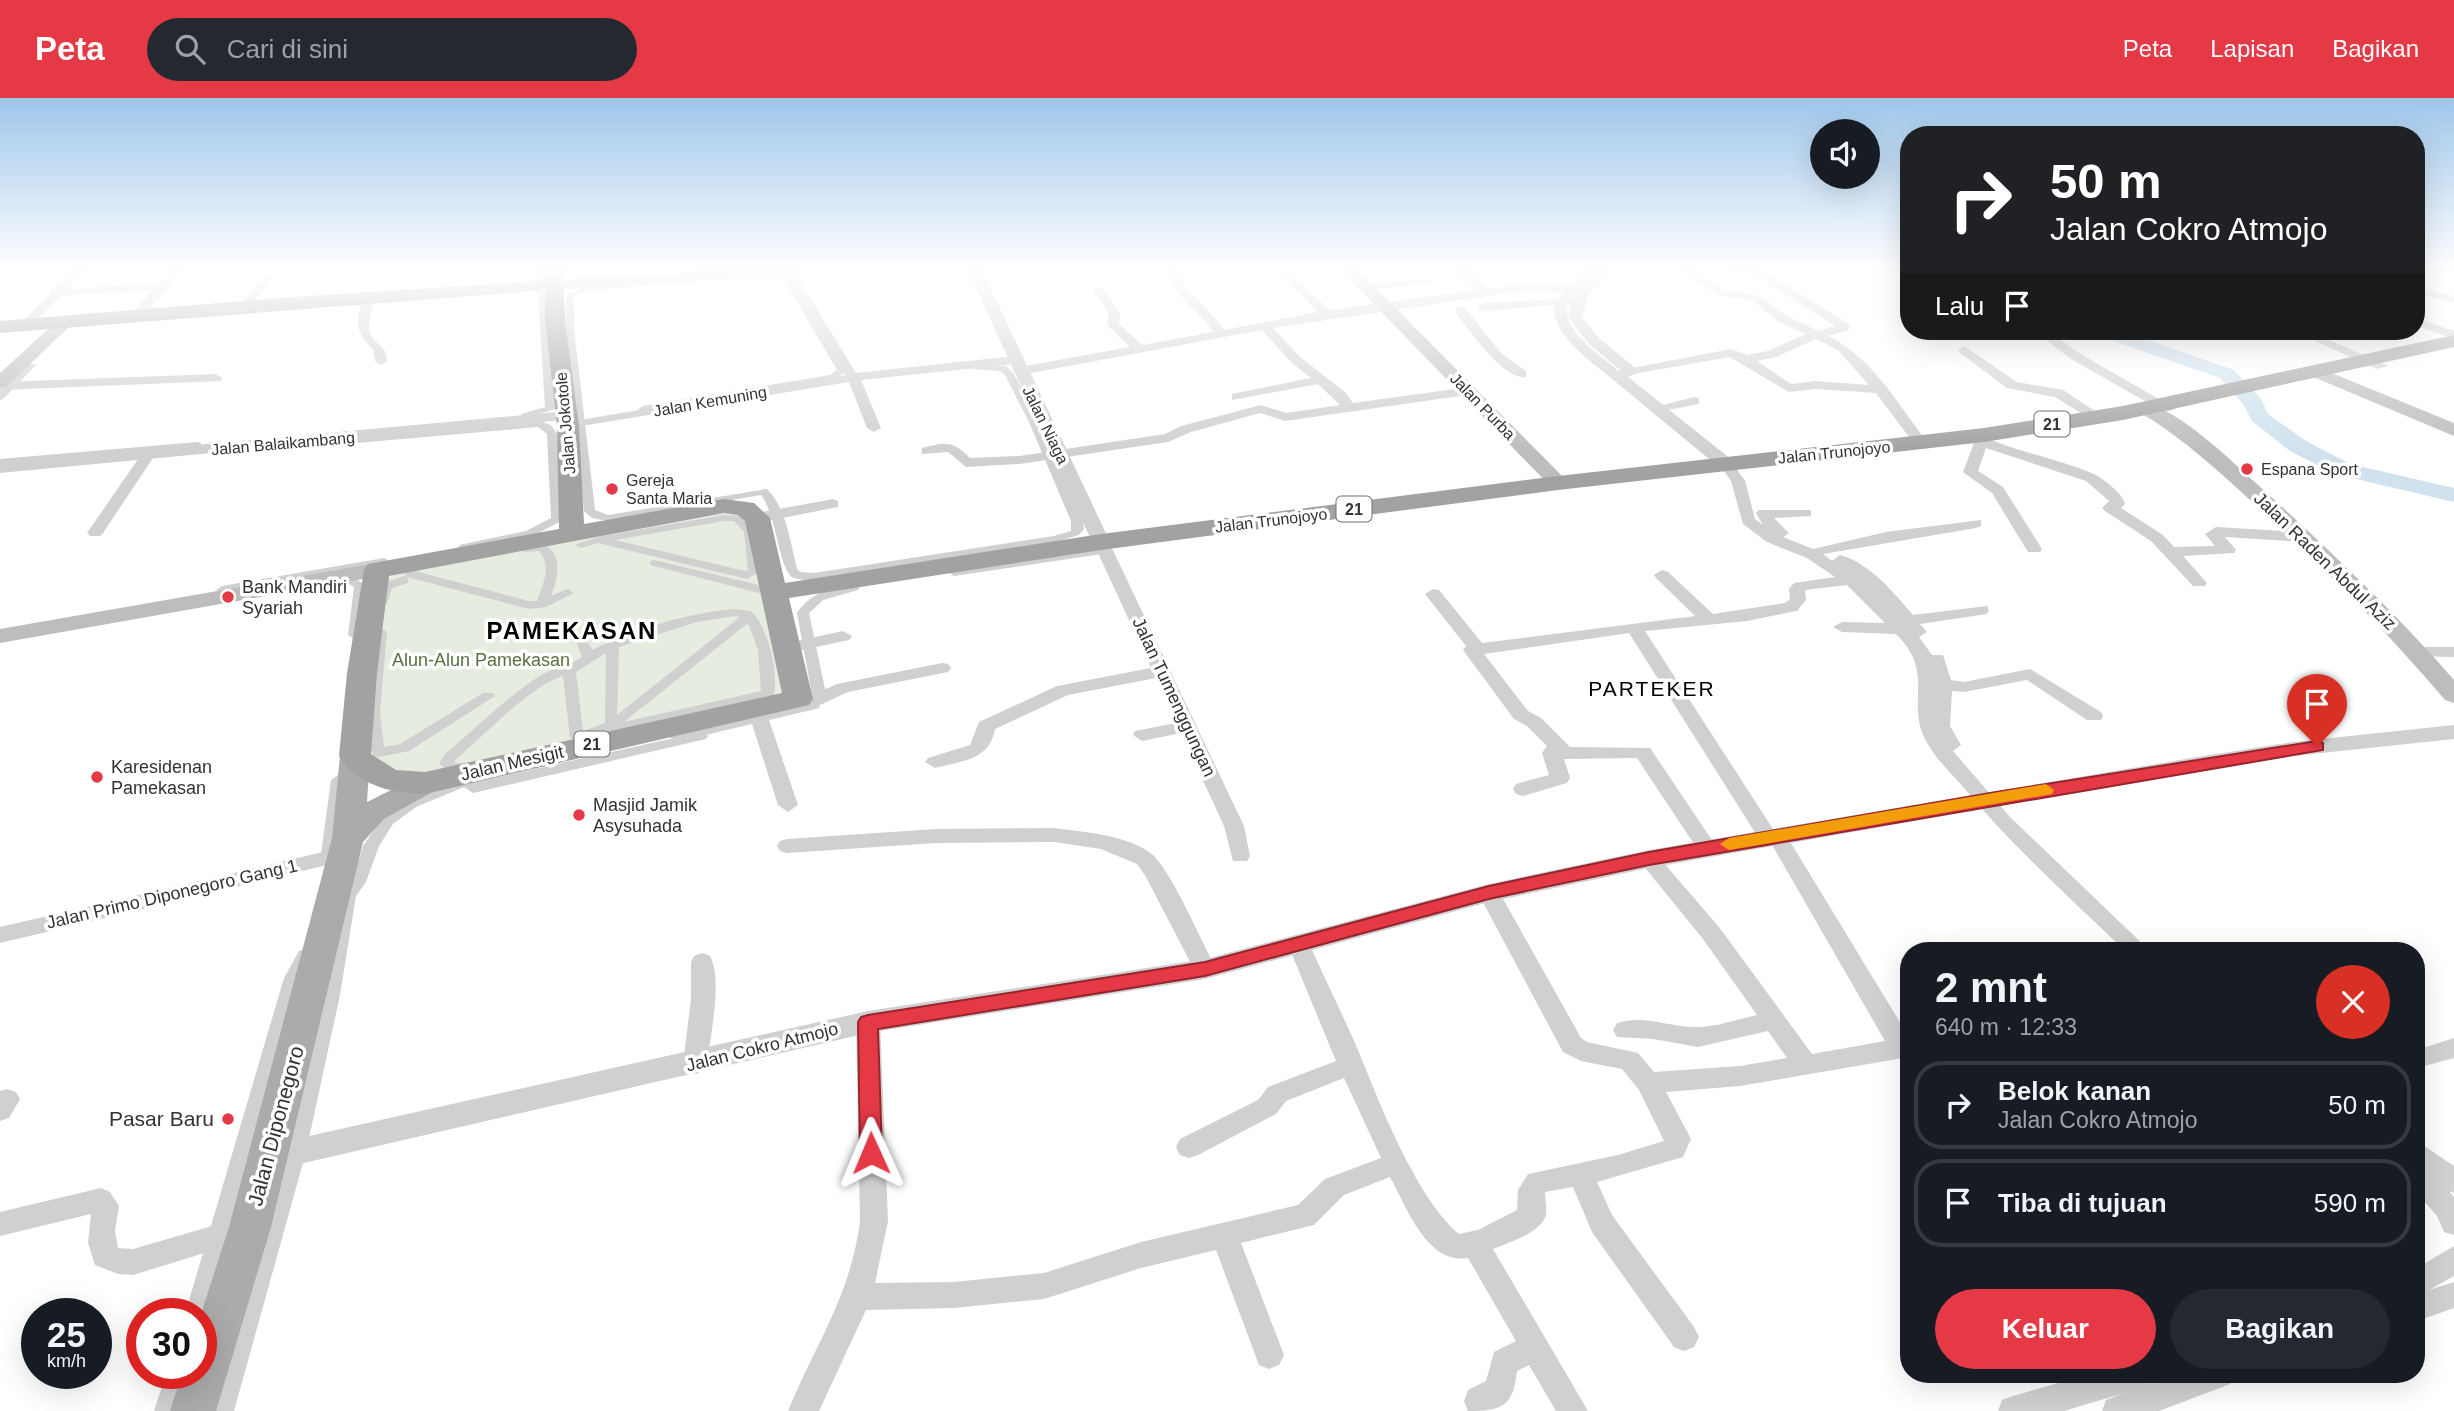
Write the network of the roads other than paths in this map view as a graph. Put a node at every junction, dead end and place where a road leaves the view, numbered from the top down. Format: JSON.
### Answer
{"nodes":[{"id":1,"x":55,"y":331,"type":"edge"},
{"id":2,"x":364,"y":331,"type":"edge"},
{"id":3,"x":545,"y":331,"type":"edge"},
{"id":4,"x":557,"y":331,"type":"edge"},
{"id":5,"x":570,"y":331,"type":"edge"},
{"id":6,"x":817,"y":331,"type":"edge"},
{"id":7,"x":825,"y":331,"type":"edge"},
{"id":8,"x":1002,"y":331,"type":"edge"},
{"id":9,"x":1120,"y":331,"type":"edge"},
{"id":10,"x":1224,"y":331,"type":"edge"},
{"id":11,"x":1270,"y":331,"type":"edge"},
{"id":12,"x":1409,"y":331,"type":"edge"},
{"id":13,"x":1477,"y":331,"type":"edge"},
{"id":14,"x":1583,"y":331,"type":"edge"},
{"id":15,"x":1812,"y":331,"type":"edge"},
{"id":16,"x":1828,"y":331,"type":"edge"},
{"id":17,"x":1219,"y":332,"type":"joint"},
{"id":18,"x":1818,"y":334,"type":"junction"},
{"id":19,"x":2053,"y":340,"type":"edge"},
{"id":20,"x":2320,"y":340,"type":"edge"},
{"id":21,"x":2454,"y":341,"type":"edge"},
{"id":22,"x":1139,"y":348,"type":"junction"},
{"id":23,"x":2454,"y":349,"type":"edge"},
{"id":24,"x":1964,"y":350,"type":"dead end"},
{"id":25,"x":1746,"y":359,"type":"junction"},
{"id":26,"x":381,"y":361,"type":"dead end"},
{"id":27,"x":2376,"y":364,"type":"junction"},
{"id":28,"x":1018,"y":366,"type":"junction"},
{"id":29,"x":13,"y":372,"type":"edge"},
{"id":30,"x":1624,"y":373,"type":"junction"},
{"id":31,"x":1521,"y":374,"type":"dead end"},
{"id":32,"x":2329,"y":377,"type":"junction"},
{"id":33,"x":216,"y":378,"type":"dead end"},
{"id":34,"x":854,"y":379,"type":"junction"},
{"id":35,"x":1320,"y":380,"type":"junction"},
{"id":36,"x":1877,"y":389,"type":"junction"},
{"id":37,"x":1469,"y":391,"type":"junction"},
{"id":38,"x":0,"y":397,"type":"edge"},
{"id":39,"x":1237,"y":397,"type":"dead end"},
{"id":40,"x":2381,"y":398,"type":"joint"},
{"id":41,"x":1694,"y":401,"type":"dead end"},
{"id":42,"x":1658,"y":408,"type":"junction"},
{"id":43,"x":1350,"y":409,"type":"junction"},
{"id":44,"x":2150,"y":409,"type":"junction"},
{"id":45,"x":2097,"y":417,"type":"junction"},
{"id":46,"x":574,"y":422,"type":"junction"},
{"id":47,"x":874,"y":428,"type":"dead end"},
{"id":48,"x":2454,"y":430,"type":"edge"},
{"id":49,"x":1983,"y":437,"type":"junction"},
{"id":50,"x":1927,"y":442,"type":"junction"},
{"id":51,"x":927,"y":450,"type":"dead end"},
{"id":52,"x":1054,"y":454,"type":"junction"},
{"id":53,"x":146,"y":457,"type":"junction"},
{"id":54,"x":0,"y":462,"type":"edge"},
{"id":55,"x":1726,"y":464,"type":"junction"},
{"id":56,"x":0,"y":469,"type":"edge"},
{"id":57,"x":1558,"y":483,"type":"junction"},
{"id":58,"x":833,"y":504,"type":"dead end"},
{"id":59,"x":1744,"y":511,"type":"junction"},
{"id":60,"x":1764,"y":513,"type":"junction"},
{"id":61,"x":1806,"y":513,"type":"dead end"},
{"id":62,"x":767,"y":516,"type":"junction"},
{"id":63,"x":1976,"y":523,"type":"dead end"},
{"id":64,"x":95,"y":533,"type":"dead end"},
{"id":65,"x":2302,"y":537,"type":"junction"},
{"id":66,"x":598,"y":540,"type":"junction"},
{"id":67,"x":579,"y":545,"type":"junction"},
{"id":68,"x":1103,"y":546,"type":"junction"},
{"id":69,"x":2034,"y":549,"type":"dead end"},
{"id":70,"x":1820,"y":551,"type":"junction"},
{"id":71,"x":2172,"y":552,"type":"junction"},
{"id":72,"x":377,"y":570,"type":"junction"},
{"id":73,"x":1662,"y":575,"type":"dead end"},
{"id":74,"x":404,"y":580,"type":"dead end"},
{"id":75,"x":1851,"y":580,"type":"junction"},
{"id":76,"x":2199,"y":583,"type":"dead end"},
{"id":77,"x":768,"y":591,"type":"junction"},
{"id":78,"x":568,"y":593,"type":"dead end"},
{"id":79,"x":1433,"y":594,"type":"dead end"},
{"id":80,"x":542,"y":604,"type":"junction"},
{"id":81,"x":1981,"y":610,"type":"dead end"},
{"id":82,"x":749,"y":616,"type":"junction"},
{"id":83,"x":1709,"y":620,"type":"junction"},
{"id":84,"x":1901,"y":624,"type":"junction"},
{"id":85,"x":1634,"y":627,"type":"junction"},
{"id":86,"x":1842,"y":627,"type":"dead end"},
{"id":87,"x":0,"y":634,"type":"edge"},
{"id":88,"x":843,"y":636,"type":"dead end"},
{"id":89,"x":581,"y":639,"type":"dead end"},
{"id":90,"x":0,"y":643,"type":"edge"},
{"id":91,"x":613,"y":645,"type":"junction"},
{"id":92,"x":798,"y":645,"type":"junction"},
{"id":93,"x":1476,"y":647,"type":"junction"},
{"id":94,"x":2417,"y":652,"type":"junction"},
{"id":95,"x":2454,"y":652,"type":"edge"},
{"id":96,"x":589,"y":658,"type":"junction"},
{"id":97,"x":942,"y":668,"type":"dead end"},
{"id":98,"x":569,"y":671,"type":"junction"},
{"id":99,"x":1162,"y":671,"type":"junction"},
{"id":100,"x":1935,"y":675,"type":"junction"},
{"id":101,"x":2454,"y":695,"type":"edge"},
{"id":102,"x":488,"y":696,"type":"dead end"},
{"id":103,"x":804,"y":702,"type":"junction"},
{"id":104,"x":2094,"y":716,"type":"dead end"},
{"id":105,"x":761,"y":720,"type":"junction"},
{"id":106,"x":611,"y":726,"type":"junction"},
{"id":107,"x":674,"y":726,"type":"junction"},
{"id":108,"x":1189,"y":726,"type":"junction"},
{"id":109,"x":2454,"y":732,"type":"edge"},
{"id":110,"x":1142,"y":734,"type":"dead end"},
{"id":111,"x":577,"y":738,"type":"junction"},
{"id":112,"x":1558,"y":746,"type":"junction"},
{"id":113,"x":355,"y":756,"type":"junction"},
{"id":114,"x":934,"y":762,"type":"dead end"},
{"id":115,"x":425,"y":783,"type":"junction"},
{"id":116,"x":1522,"y":789,"type":"dead end"},
{"id":117,"x":1989,"y":799,"type":"junction"},
{"id":118,"x":788,"y":806,"type":"dead end"},
{"id":119,"x":1772,"y":836,"type":"junction"},
{"id":120,"x":787,"y":846,"type":"dead end"},
{"id":121,"x":1707,"y":848,"type":"junction"},
{"id":122,"x":341,"y":850,"type":"junction"},
{"id":123,"x":1240,"y":856,"type":"dead end"},
{"id":124,"x":1649,"y":859,"type":"junction"},
{"id":125,"x":1489,"y":893,"type":"junction"},
{"id":126,"x":2110,"y":918,"type":"junction"},
{"id":127,"x":0,"y":935,"type":"edge"},
{"id":128,"x":2131,"y":942,"type":"edge"},
{"id":129,"x":2142,"y":942,"type":"edge"},
{"id":130,"x":1299,"y":945,"type":"junction"},
{"id":131,"x":702,"y":962,"type":"dead end"},
{"id":132,"x":1205,"y":969,"type":"junction"},
{"id":133,"x":1776,"y":1020,"type":"junction"},
{"id":134,"x":868,"y":1022,"type":"junction"},
{"id":135,"x":1625,"y":1030,"type":"dead end"},
{"id":136,"x":1900,"y":1039,"type":"edge"},
{"id":137,"x":1900,"y":1048,"type":"edge"},
{"id":138,"x":2454,"y":1048,"type":"edge"},
{"id":139,"x":2425,"y":1057,"type":"edge"},
{"id":140,"x":695,"y":1063,"type":"junction"},
{"id":141,"x":1352,"y":1065,"type":"junction"},
{"id":142,"x":1806,"y":1065,"type":"junction"},
{"id":143,"x":1648,"y":1083,"type":"junction"},
{"id":144,"x":1189,"y":1147,"type":"dead end"},
{"id":145,"x":283,"y":1155,"type":"junction"},
{"id":146,"x":2425,"y":1158,"type":"edge"},
{"id":147,"x":1396,"y":1164,"type":"junction"},
{"id":148,"x":1580,"y":1173,"type":"junction"},
{"id":149,"x":2454,"y":1181,"type":"edge"},
{"id":150,"x":2425,"y":1183,"type":"edge"},
{"id":151,"x":2452,"y":1214,"type":"edge"},
{"id":152,"x":0,"y":1224,"type":"edge"},
{"id":153,"x":234,"y":1232,"type":"junction"},
{"id":154,"x":1224,"y":1235,"type":"junction"},
{"id":155,"x":1474,"y":1243,"type":"junction"},
{"id":156,"x":2454,"y":1259,"type":"edge"},
{"id":157,"x":2425,"y":1278,"type":"edge"},
{"id":158,"x":2454,"y":1294,"type":"edge"},
{"id":159,"x":858,"y":1297,"type":"junction"},
{"id":160,"x":203,"y":1298,"type":"edge"},
{"id":161,"x":2425,"y":1305,"type":"edge"},
{"id":162,"x":1684,"y":1337,"type":"dead end"},
{"id":163,"x":1535,"y":1347,"type":"junction"},
{"id":164,"x":1269,"y":1355,"type":"dead end"},
{"id":165,"x":2118,"y":1383,"type":"edge"},
{"id":166,"x":2189,"y":1383,"type":"edge"},
{"id":167,"x":172,"y":1389,"type":"edge"},
{"id":168,"x":1479,"y":1401,"type":"dead end"},
{"id":169,"x":2065,"y":1405,"type":"edge"},
{"id":170,"x":165,"y":1411,"type":"edge"},
{"id":171,"x":194,"y":1411,"type":"edge"},
{"id":172,"x":223,"y":1411,"type":"edge"},
{"id":173,"x":803,"y":1411,"type":"edge"},
{"id":174,"x":1573,"y":1411,"type":"edge"},
{"id":175,"x":2012,"y":1411,"type":"edge"},
{"id":176,"x":2117,"y":1411,"type":"edge"}],
"edges":[{"from":1,"to":29,"type":"main road"},
{"from":2,"to":26,"type":"street"},
{"from":3,"to":54,"type":"street"},
{"from":4,"to":46,"type":"highway","name":"Jalan Jokotole"},
{"from":5,"to":46,"type":"street"},
{"from":6,"to":46,"type":"street"},
{"from":7,"to":34,"type":"street"},
{"from":8,"to":28,"type":"street","name":"Jalan Niaga"},
{"from":9,"to":22,"type":"street"},
{"from":10,"to":17,"type":"street","name":"Jalan Kemuning"},
{"from":11,"to":35,"type":"street"},
{"from":12,"to":37,"type":"main road","name":"Jalan Purba"},
{"from":13,"to":31,"type":"street"},
{"from":14,"to":30,"type":"street"},
{"from":15,"to":18,"type":"street"},
{"from":16,"to":18,"type":"street"},
{"from":17,"to":22,"type":"street","name":"Jalan Kemuning"},
{"from":18,"to":25,"type":"street"},
{"from":18,"to":36,"type":"street"},
{"from":19,"to":44,"type":"street"},
{"from":20,"to":27,"type":"street"},
{"from":21,"to":27,"type":"highway","number":"21"},
{"from":22,"to":28,"type":"street","name":"Jalan Kemuning"},
{"from":23,"to":27,"type":"highway","number":"21"},
{"from":24,"to":45,"type":"street"},
{"from":25,"to":30,"type":"street"},
{"from":25,"to":36,"type":"street"},
{"from":27,"to":32,"type":"highway","number":"21"},
{"from":28,"to":34,"type":"street","name":"Jalan Kemuning"},
{"from":28,"to":52,"type":"street","name":"Jalan Niaga"},
{"from":29,"to":33,"type":"street"},
{"from":29,"to":38,"type":"street"},
{"from":30,"to":42,"type":"street"},
{"from":32,"to":40,"type":"main road"},
{"from":32,"to":44,"type":"highway","number":"21"},
{"from":34,"to":46,"type":"street","name":"Jalan Kemuning"},
{"from":34,"to":47,"type":"street"},
{"from":34,"to":52,"type":"street"},
{"from":35,"to":39,"type":"street"},
{"from":35,"to":43,"type":"street"},
{"from":36,"to":50,"type":"street"},
{"from":37,"to":43,"type":"street"},
{"from":37,"to":57,"type":"main road","name":"Jalan Purba"},
{"from":40,"to":48,"type":"main road"},
{"from":41,"to":42,"type":"street"},
{"from":42,"to":55,"type":"street"},
{"from":43,"to":52,"type":"street"},
{"from":44,"to":45,"type":"highway","number":"21"},
{"from":44,"to":65,"type":"main road","name":"Jalan Raden Abdul Aziz"},
{"from":45,"to":49,"type":"highway","number":"21"},
{"from":46,"to":53,"type":"street","name":"Jalan Balaikambang"},
{"from":46,"to":62,"type":"street"},
{"from":46,"to":67,"type":"highway","name":"Jalan Jokotole"},
{"from":49,"to":50,"type":"highway","number":"21"},
{"from":49,"to":69,"type":"street"},
{"from":49,"to":71,"type":"street"},
{"from":50,"to":55,"type":"highway","name":"Jalan Trunojoyo","number":"21"},
{"from":51,"to":52,"type":"street"},
{"from":52,"to":62,"type":"street"},
{"from":52,"to":68,"type":"street","name":"Jalan Niaga"},
{"from":53,"to":56,"type":"street","name":"Jalan Balaikambang"},
{"from":53,"to":64,"type":"street"},
{"from":53,"to":87,"type":"street"},
{"from":55,"to":57,"type":"highway","name":"Jalan Trunojoyo","number":"21"},
{"from":55,"to":59,"type":"street"},
{"from":57,"to":68,"type":"highway","name":"Jalan Trunojoyo","number":"21"},
{"from":58,"to":62,"type":"street"},
{"from":59,"to":60,"type":"street"},
{"from":59,"to":75,"type":"street"},
{"from":60,"to":61,"type":"street"},
{"from":60,"to":70,"type":"street"},
{"from":62,"to":67,"type":"highway"},
{"from":62,"to":77,"type":"highway"},
{"from":63,"to":70,"type":"street"},
{"from":65,"to":71,"type":"street"},
{"from":65,"to":94,"type":"main road","name":"Jalan Raden Abdul Aziz"},
{"from":66,"to":66,"type":"street"},
{"from":66,"to":67,"type":"street"},
{"from":67,"to":72,"type":"highway"},
{"from":67,"to":77,"type":"street"},
{"from":68,"to":77,"type":"highway","name":"Jalan Trunojoyo","number":"21"},
{"from":68,"to":92,"type":"street"},
{"from":68,"to":99,"type":"street","name":"Jalan Tumenggungan"},
{"from":70,"to":84,"type":"street"},
{"from":71,"to":76,"type":"street"},
{"from":72,"to":87,"type":"main road"},
{"from":72,"to":113,"type":"highway"},
{"from":73,"to":83,"type":"street"},
{"from":74,"to":102,"type":"street"},
{"from":75,"to":83,"type":"street"},
{"from":75,"to":84,"type":"street"},
{"from":77,"to":92,"type":"highway"},
{"from":78,"to":80,"type":"street"},
{"from":79,"to":93,"type":"street"},
{"from":80,"to":80,"type":"street"},
{"from":81,"to":84,"type":"street"},
{"from":82,"to":91,"type":"street"},
{"from":82,"to":106,"type":"street"},
{"from":82,"to":106,"type":"street"},
{"from":83,"to":85,"type":"street"},
{"from":84,"to":86,"type":"street"},
{"from":84,"to":100,"type":"street"},
{"from":85,"to":93,"type":"street"},
{"from":85,"to":119,"type":"street"},
{"from":88,"to":92,"type":"street"},
{"from":89,"to":96,"type":"street"},
{"from":90,"to":122,"type":"street"},
{"from":91,"to":96,"type":"street"},
{"from":91,"to":106,"type":"street"},
{"from":92,"to":103,"type":"highway"},
{"from":93,"to":112,"type":"street"},
{"from":94,"to":95,"type":"street"},
{"from":94,"to":101,"type":"main road","name":"Jalan Raden Abdul Aziz"},
{"from":96,"to":98,"type":"street"},
{"from":97,"to":103,"type":"street"},
{"from":98,"to":111,"type":"street"},
{"from":98,"to":111,"type":"street"},
{"from":99,"to":108,"type":"street","name":"Jalan Tumenggungan"},
{"from":99,"to":114,"type":"street"},
{"from":100,"to":104,"type":"street"},
{"from":100,"to":117,"type":"street"},
{"from":103,"to":105,"type":"street"},
{"from":103,"to":107,"type":"highway","name":"Jalan Mesigit","number":"21"},
{"from":105,"to":107,"type":"street"},
{"from":105,"to":118,"type":"street"},
{"from":105,"to":145,"type":"street"},
{"from":106,"to":111,"type":"street"},
{"from":107,"to":115,"type":"highway","name":"Jalan Mesigit","number":"21"},
{"from":108,"to":110,"type":"street"},
{"from":108,"to":123,"type":"street","name":"Jalan Tumenggungan"},
{"from":109,"to":117,"type":"street","name":"Jalan Cokro Atmojo"},
{"from":112,"to":116,"type":"street"},
{"from":112,"to":121,"type":"street"},
{"from":113,"to":115,"type":"highway","name":"Jalan Mesigit","number":"21"},
{"from":113,"to":122,"type":"main road","name":"Jalan Diponegoro"},
{"from":115,"to":122,"type":"main road","name":"Jalan Diponegoro"},
{"from":117,"to":119,"type":"street","name":"Jalan Cokro Atmojo"},
{"from":117,"to":126,"type":"street"},
{"from":119,"to":121,"type":"street","name":"Jalan Cokro Atmojo"},
{"from":119,"to":136,"type":"street"},
{"from":120,"to":132,"type":"street"},
{"from":121,"to":124,"type":"street","name":"Jalan Cokro Atmojo"},
{"from":122,"to":127,"type":"street","name":"Jalan Primo Diponegoro Gang 1"},
{"from":122,"to":145,"type":"main road","name":"Jalan Diponegoro"},
{"from":122,"to":153,"type":"street"},
{"from":124,"to":125,"type":"street","name":"Jalan Cokro Atmojo"},
{"from":124,"to":133,"type":"street"},
{"from":125,"to":130,"type":"street","name":"Jalan Cokro Atmojo"},
{"from":125,"to":143,"type":"street"},
{"from":126,"to":128,"type":"street"},
{"from":126,"to":129,"type":"street"},
{"from":130,"to":132,"type":"street","name":"Jalan Cokro Atmojo"},
{"from":130,"to":141,"type":"street"},
{"from":131,"to":140,"type":"street"},
{"from":132,"to":134,"type":"street","name":"Jalan Cokro Atmojo"},
{"from":133,"to":135,"type":"street"},
{"from":133,"to":142,"type":"street"},
{"from":134,"to":140,"type":"street","name":"Jalan Cokro Atmojo"},
{"from":134,"to":159,"type":"street"},
{"from":137,"to":142,"type":"street"},
{"from":138,"to":139,"type":"street"},
{"from":140,"to":145,"type":"street","name":"Jalan Cokro Atmojo"},
{"from":141,"to":144,"type":"street"},
{"from":141,"to":147,"type":"street"},
{"from":142,"to":143,"type":"street"},
{"from":143,"to":148,"type":"street"},
{"from":145,"to":153,"type":"main road","name":"Jalan Diponegoro"},
{"from":145,"to":172,"type":"street"},
{"from":146,"to":149,"type":"street"},
{"from":147,"to":154,"type":"street"},
{"from":147,"to":155,"type":"street"},
{"from":148,"to":155,"type":"street"},
{"from":148,"to":162,"type":"street"},
{"from":150,"to":151,"type":"street"},
{"from":152,"to":153,"type":"street"},
{"from":153,"to":160,"type":"street"},
{"from":153,"to":171,"type":"main road","name":"Jalan Diponegoro"},
{"from":154,"to":159,"type":"street"},
{"from":154,"to":164,"type":"street"},
{"from":155,"to":163,"type":"street"},
{"from":156,"to":157,"type":"street"},
{"from":158,"to":161,"type":"street"},
{"from":159,"to":173,"type":"street"},
{"from":163,"to":168,"type":"street"},
{"from":163,"to":174,"type":"street"},
{"from":165,"to":169,"type":"street"},
{"from":166,"to":176,"type":"street"},
{"from":167,"to":170,"type":"street"},
{"from":169,"to":175,"type":"street"}]}
